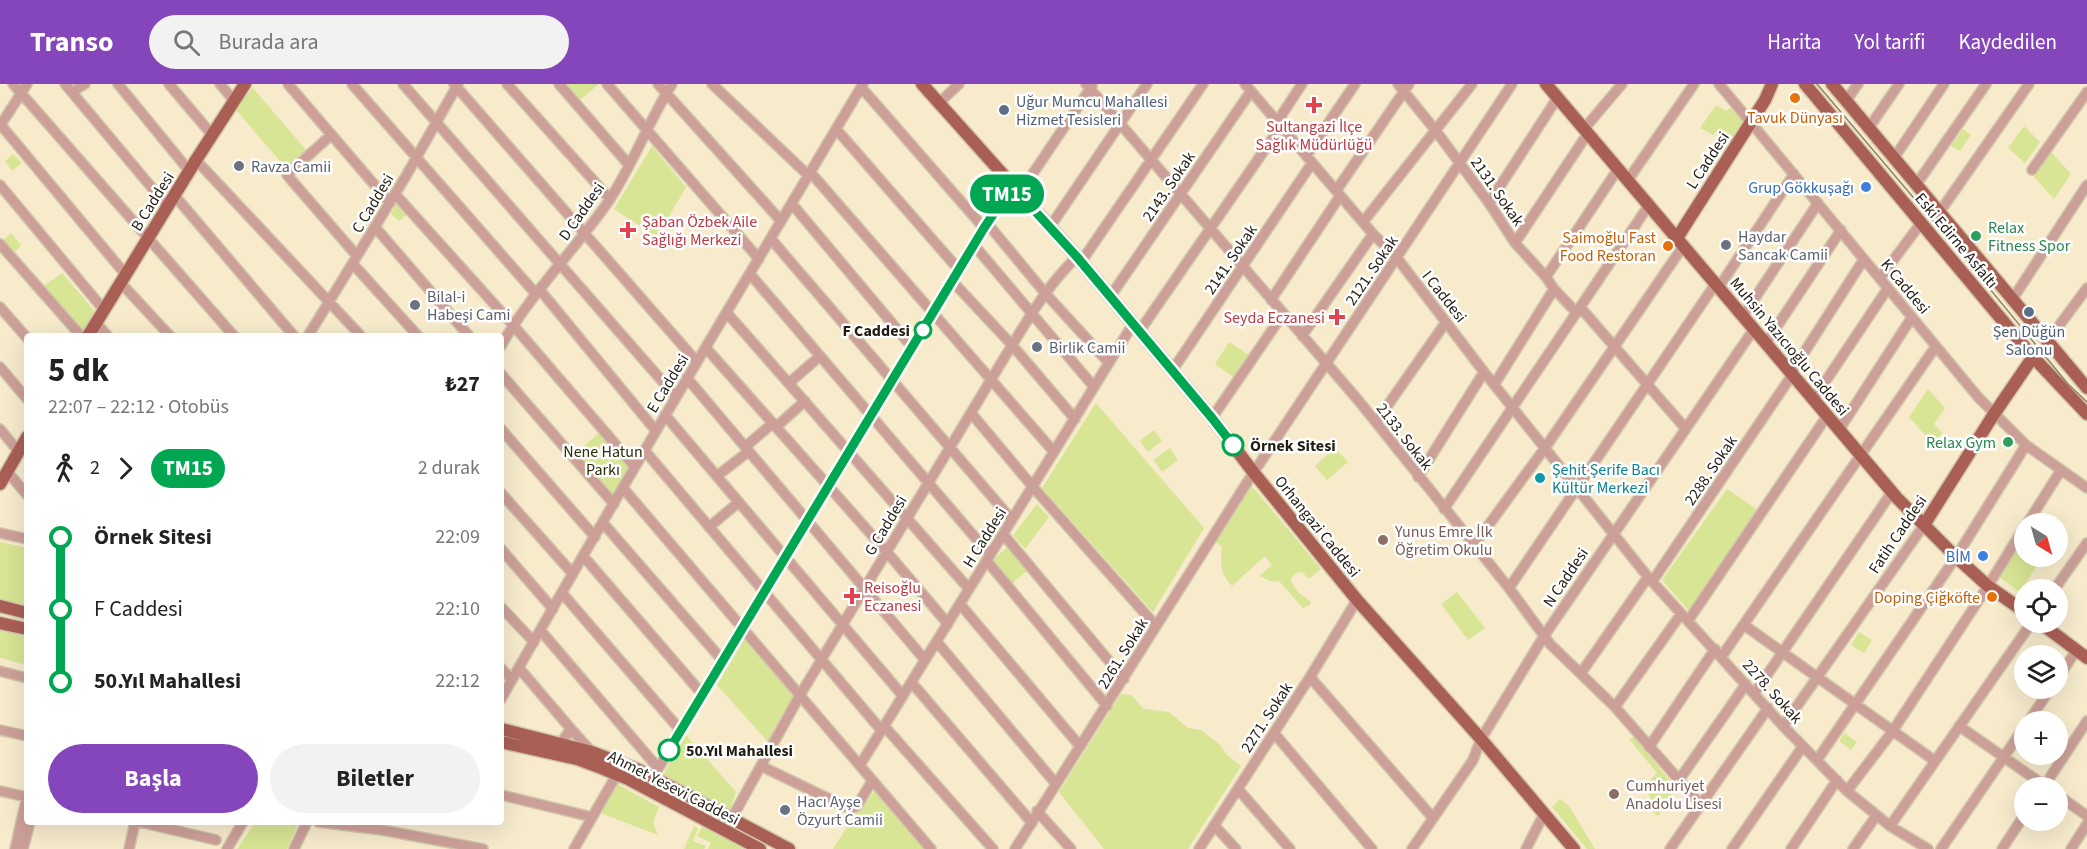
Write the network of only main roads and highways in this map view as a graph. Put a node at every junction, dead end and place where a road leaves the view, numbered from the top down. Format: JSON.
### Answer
{"nodes":[{"id":1,"x":245,"y":84,"type":"edge"},
{"id":2,"x":922,"y":84,"type":"edge"},
{"id":3,"x":1772,"y":84,"type":"edge"},
{"id":4,"x":1780,"y":84,"type":"edge"},
{"id":5,"x":1805,"y":84,"type":"edge"},
{"id":6,"x":1832,"y":84,"type":"edge"},
{"id":7,"x":1549,"y":85,"type":"edge"},
{"id":8,"x":1765,"y":100,"type":"junction"},
{"id":9,"x":1680,"y":242,"type":"junction"},
{"id":10,"x":90,"y":333,"type":"edge"},
{"id":11,"x":2033,"y":357,"type":"junction"},
{"id":12,"x":2087,"y":388,"type":"edge"},
{"id":13,"x":2087,"y":414,"type":"edge"},
{"id":14,"x":24,"y":442,"type":"edge"},
{"id":15,"x":0,"y":484,"type":"edge"},
{"id":16,"x":1924,"y":525,"type":"junction"},
{"id":17,"x":2014,"y":604,"type":"edge"},
{"id":18,"x":0,"y":606,"type":"edge"},
{"id":19,"x":24,"y":612,"type":"edge"},
{"id":20,"x":0,"y":623,"type":"edge"},
{"id":21,"x":24,"y":628,"type":"edge"},
{"id":22,"x":2055,"y":633,"type":"edge"},
{"id":23,"x":2083,"y":653,"type":"edge"},
{"id":24,"x":504,"y":730,"type":"edge"},
{"id":25,"x":504,"y":743,"type":"edge"},
{"id":26,"x":656,"y":773,"type":"junction"},
{"id":27,"x":647,"y":789,"type":"junction"},
{"id":28,"x":732,"y":818,"type":"junction"},
{"id":29,"x":714,"y":824,"type":"junction"},
{"id":30,"x":765,"y":846,"type":"edge"},
{"id":31,"x":789,"y":849,"type":"edge"},
{"id":32,"x":1574,"y":849,"type":"edge"}],
"edges":[{"from":1,"to":10,"type":"main road","name":"B Caddesi"},
{"from":2,"to":32,"type":"main road","name":"Orhangazi Caddesi"},
{"from":3,"to":8,"type":"main road"},
{"from":4,"to":8,"type":"main road"},
{"from":5,"to":11,"type":"main road","name":"Eski Edirne Asfaltı"},
{"from":6,"to":12,"type":"main road","name":"Eski Edirne Asfaltı"},
{"from":7,"to":9,"type":"main road","name":"Muhsin Yazıcıoğlu Caddesi"},
{"from":8,"to":9,"type":"main road","name":"L Caddesi"},
{"from":9,"to":16,"type":"main road","name":"Muhsin Yazıcıoğlu Caddesi"},
{"from":11,"to":13,"type":"main road","name":"Eski Edirne Asfaltı"},
{"from":11,"to":16,"type":"main road","name":"Fatih Caddesi"},
{"from":14,"to":15,"type":"main road"},
{"from":16,"to":17,"type":"main road","name":"Muhsin Yazıcıoğlu Caddesi"},
{"from":18,"to":19,"type":"main road"},
{"from":20,"to":21,"type":"main road"},
{"from":22,"to":23,"type":"main road"},
{"from":24,"to":26,"type":"main road","name":"Ahmet Yesevi Caddesi"},
{"from":25,"to":27,"type":"main road","name":"Ahmet Yesevi Caddesi"},
{"from":26,"to":27,"type":"main road"},
{"from":26,"to":28,"type":"main road","name":"Ahmet Yesevi Caddesi"},
{"from":27,"to":29,"type":"main road","name":"Ahmet Yesevi Caddesi"},
{"from":28,"to":29,"type":"main road"},
{"from":28,"to":30,"type":"main road","name":"Ahmet Yesevi Caddesi"},
{"from":29,"to":30,"type":"main road","name":"Ahmet Yesevi Caddesi"},
{"from":30,"to":31,"type":"main road","name":"Ahmet Yesevi Caddesi"}]}
